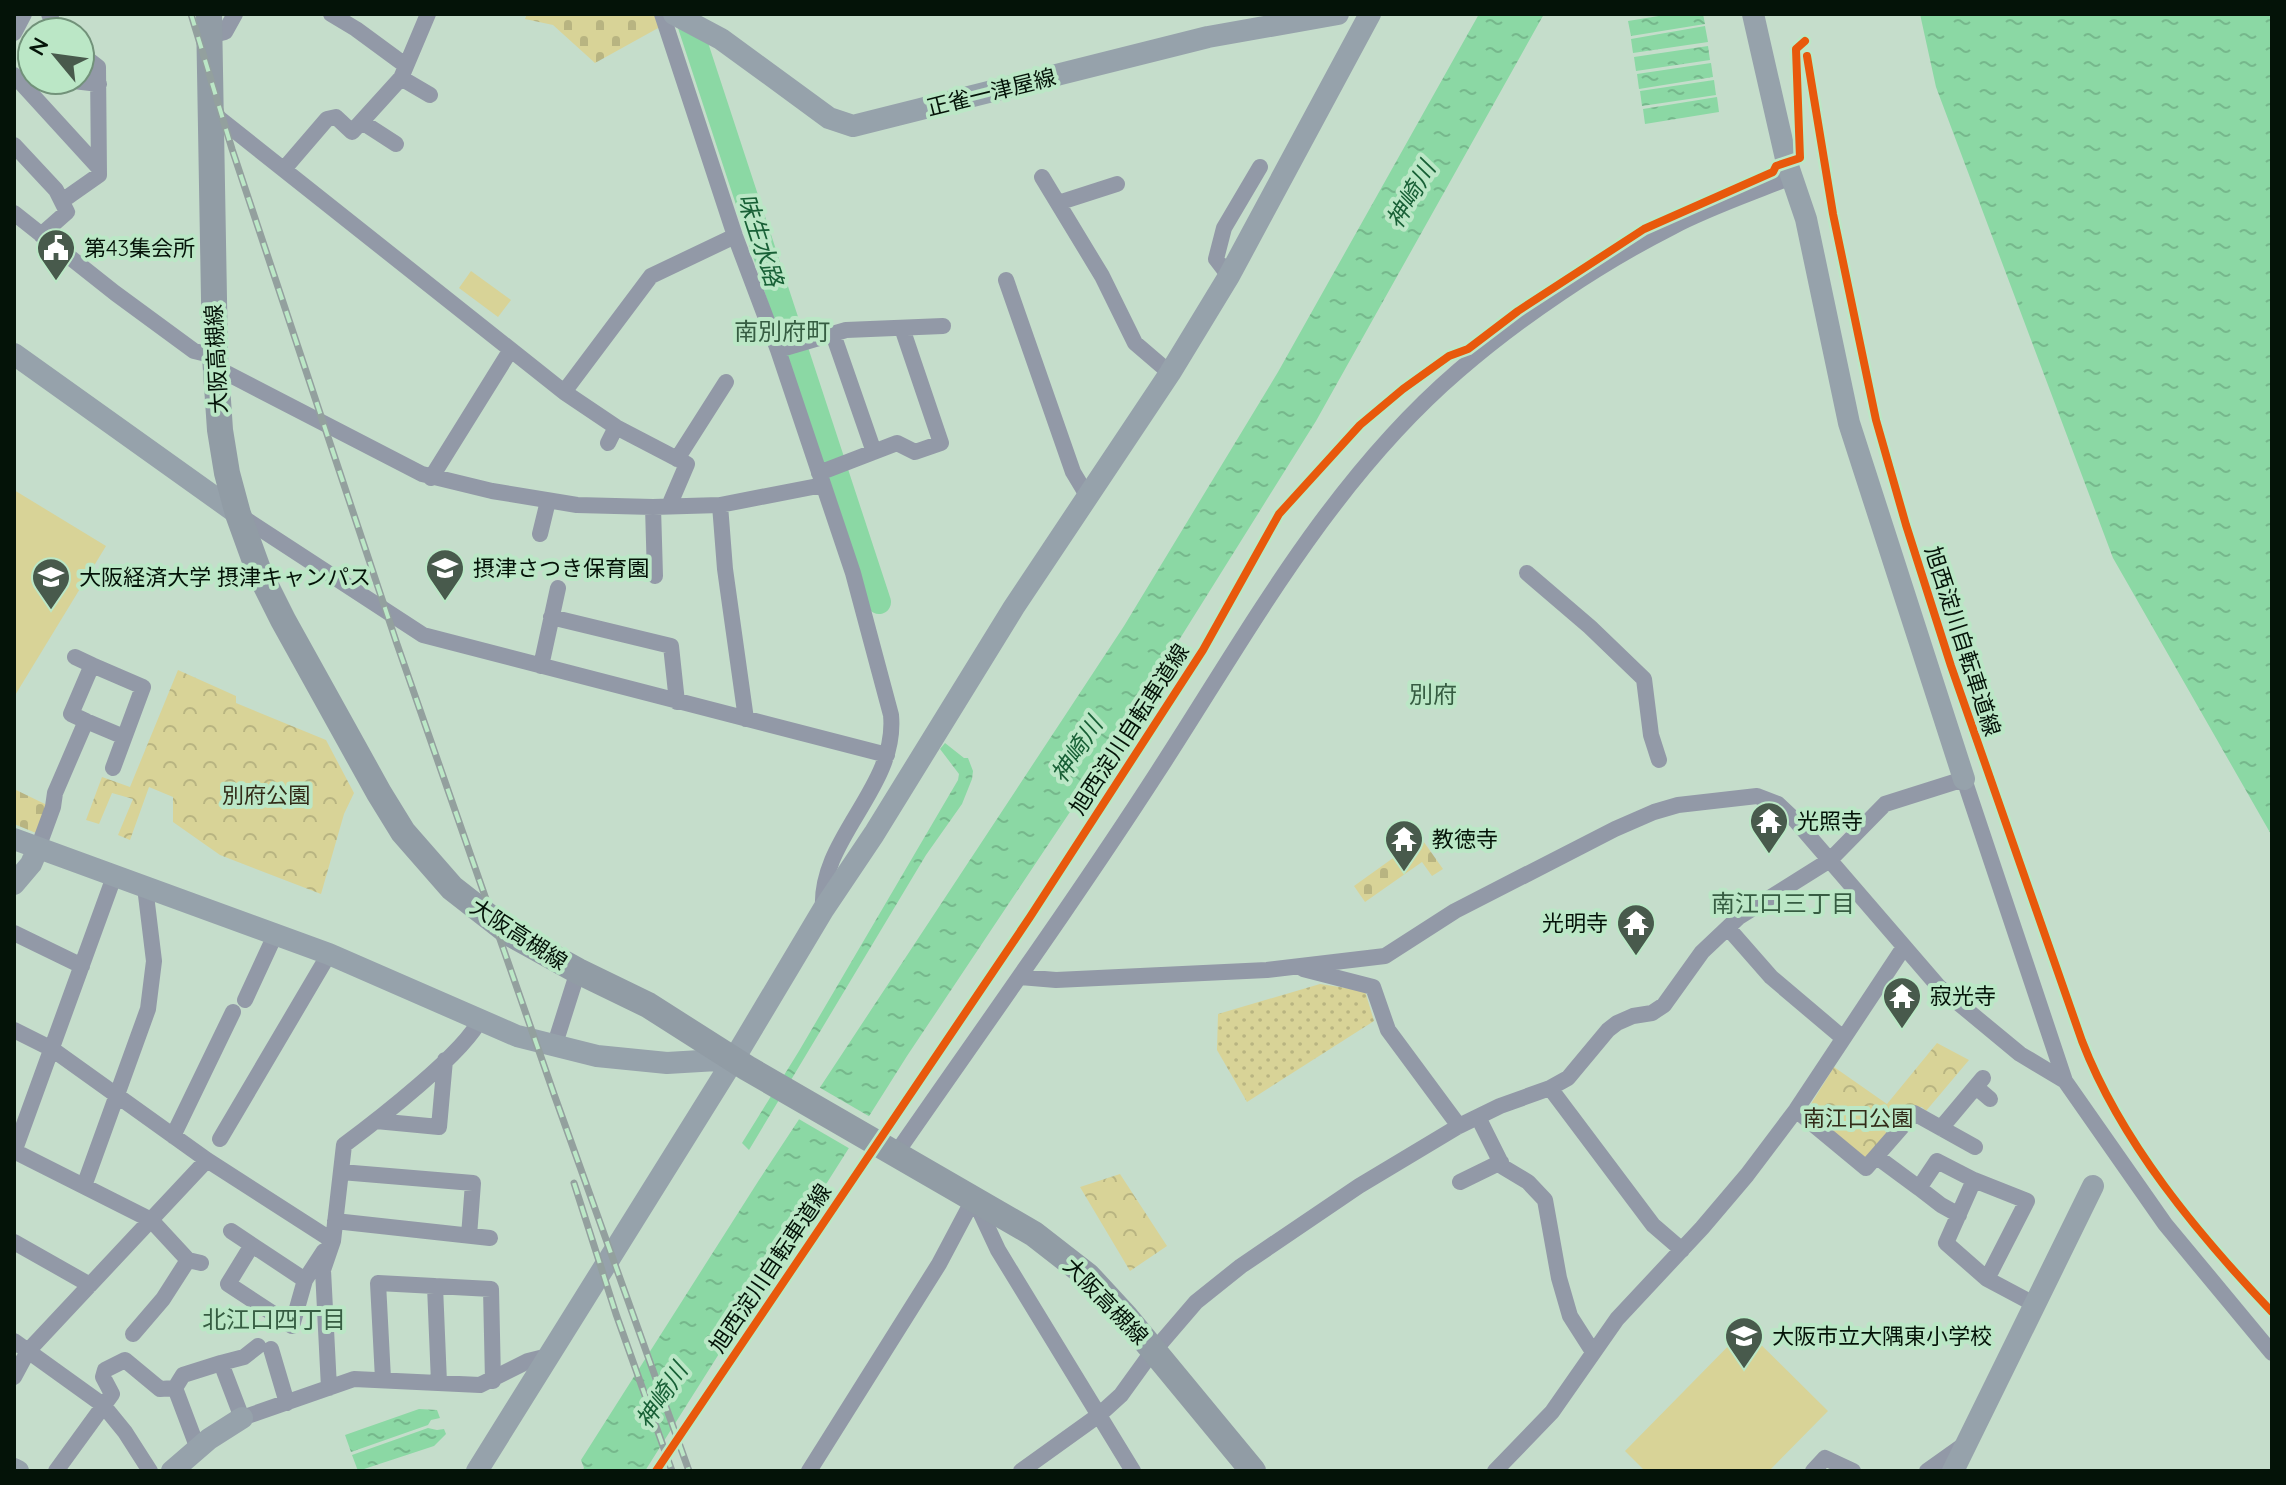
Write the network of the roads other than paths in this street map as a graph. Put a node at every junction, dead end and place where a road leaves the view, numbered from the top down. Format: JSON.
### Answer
{"nodes":[{"id":1,"x":24,"y":14,"type":"edge"},
{"id":2,"x":235,"y":14,"type":"edge"},
{"id":3,"x":331,"y":14,"type":"edge"},
{"id":4,"x":428,"y":14,"type":"edge"},
{"id":5,"x":671,"y":14,"type":"edge"},
{"id":6,"x":1338,"y":14,"type":"edge"},
{"id":7,"x":1370,"y":14,"type":"edge"},
{"id":8,"x":1753,"y":14,"type":"edge"},
{"id":9,"x":209,"y":25,"type":"edge"},
{"id":10,"x":14,"y":33,"type":"edge"},
{"id":11,"x":96,"y":65,"type":"edge"},
{"id":12,"x":403,"y":72,"type":"junction"},
{"id":13,"x":14,"y":75,"type":"edge"},
{"id":14,"x":96,"y":84,"type":"edge"},
{"id":15,"x":99,"y":84,"type":"junction"},
{"id":16,"x":430,"y":95,"type":"dead end"},
{"id":17,"x":210,"y":111,"type":"junction"},
{"id":18,"x":362,"y":122,"type":"junction"},
{"id":19,"x":396,"y":144,"type":"dead end"},
{"id":20,"x":14,"y":145,"type":"edge"},
{"id":21,"x":1260,"y":167,"type":"dead end"},
{"id":22,"x":99,"y":168,"type":"junction"},
{"id":23,"x":284,"y":169,"type":"junction"},
{"id":24,"x":1042,"y":177,"type":"dead end"},
{"id":25,"x":1791,"y":177,"type":"junction"},
{"id":26,"x":1117,"y":184,"type":"dead end"},
{"id":27,"x":62,"y":201,"type":"junction"},
{"id":28,"x":1058,"y":203,"type":"junction"},
{"id":29,"x":14,"y":213,"type":"edge"},
{"id":30,"x":41,"y":235,"type":"junction"},
{"id":31,"x":735,"y":236,"type":"junction"},
{"id":32,"x":1229,"y":276,"type":"junction"},
{"id":33,"x":1006,"y":280,"type":"dead end"},
{"id":34,"x":943,"y":326,"type":"dead end"},
{"id":35,"x":902,"y":328,"type":"junction"},
{"id":36,"x":833,"y":334,"type":"junction"},
{"id":37,"x":778,"y":350,"type":"junction"},
{"id":38,"x":510,"y":351,"type":"junction"},
{"id":39,"x":14,"y":354,"type":"edge"},
{"id":40,"x":215,"y":361,"type":"junction"},
{"id":41,"x":1170,"y":373,"type":"junction"},
{"id":42,"x":726,"y":382,"type":"dead end"},
{"id":43,"x":564,"y":392,"type":"junction"},
{"id":44,"x":616,"y":427,"type":"junction"},
{"id":45,"x":608,"y":443,"type":"dead end"},
{"id":46,"x":874,"y":452,"type":"junction"},
{"id":47,"x":677,"y":459,"type":"junction"},
{"id":48,"x":431,"y":478,"type":"junction"},
{"id":49,"x":821,"y":479,"type":"junction"},
{"id":50,"x":1088,"y":497,"type":"junction"},
{"id":51,"x":548,"y":501,"type":"junction"},
{"id":52,"x":720,"y":505,"type":"junction"},
{"id":53,"x":661,"y":506,"type":"junction"},
{"id":54,"x":238,"y":514,"type":"junction"},
{"id":55,"x":540,"y":534,"type":"dead end"},
{"id":56,"x":1527,"y":573,"type":"dead end"},
{"id":57,"x":655,"y":576,"type":"dead end"},
{"id":58,"x":558,"y":588,"type":"dead end"},
{"id":59,"x":551,"y":617,"type":"junction"},
{"id":60,"x":75,"y":657,"type":"dead end"},
{"id":61,"x":92,"y":665,"type":"junction"},
{"id":62,"x":541,"y":666,"type":"junction"},
{"id":63,"x":677,"y":702,"type":"junction"},
{"id":64,"x":746,"y":719,"type":"junction"},
{"id":65,"x":86,"y":721,"type":"junction"},
{"id":66,"x":124,"y":737,"type":"junction"},
{"id":67,"x":887,"y":755,"type":"junction"},
{"id":68,"x":1659,"y":760,"type":"dead end"},
{"id":69,"x":113,"y":768,"type":"dead end"},
{"id":70,"x":1964,"y":779,"type":"junction"},
{"id":71,"x":14,"y":839,"type":"edge"},
{"id":72,"x":38,"y":848,"type":"junction"},
{"id":73,"x":1830,"y":860,"type":"junction"},
{"id":74,"x":115,"y":874,"type":"junction"},
{"id":75,"x":14,"y":884,"type":"edge"},
{"id":76,"x":145,"y":887,"type":"junction"},
{"id":77,"x":823,"y":910,"type":"junction"},
{"id":78,"x":1728,"y":928,"type":"junction"},
{"id":79,"x":14,"y":933,"type":"edge"},
{"id":80,"x":276,"y":933,"type":"junction"},
{"id":81,"x":1904,"y":947,"type":"junction"},
{"id":82,"x":329,"y":954,"type":"junction"},
{"id":83,"x":82,"y":966,"type":"junction"},
{"id":84,"x":1294,"y":966,"type":"junction"},
{"id":85,"x":578,"y":971,"type":"junction"},
{"id":86,"x":1020,"y":977,"type":"junction"},
{"id":87,"x":245,"y":1000,"type":"dead end"},
{"id":88,"x":233,"y":1012,"type":"dead end"},
{"id":89,"x":480,"y":1019,"type":"junction"},
{"id":90,"x":14,"y":1030,"type":"edge"},
{"id":91,"x":1843,"y":1038,"type":"junction"},
{"id":92,"x":554,"y":1047,"type":"junction"},
{"id":93,"x":52,"y":1049,"type":"junction"},
{"id":94,"x":445,"y":1060,"type":"junction"},
{"id":95,"x":741,"y":1064,"type":"junction"},
{"id":96,"x":2065,"y":1081,"type":"junction"},
{"id":97,"x":1550,"y":1088,"type":"junction"},
{"id":98,"x":118,"y":1097,"type":"junction"},
{"id":99,"x":1990,"y":1099,"type":"dead end"},
{"id":100,"x":1796,"y":1110,"type":"junction"},
{"id":101,"x":1478,"y":1117,"type":"junction"},
{"id":102,"x":376,"y":1121,"type":"junction"},
{"id":103,"x":1459,"y":1126,"type":"junction"},
{"id":104,"x":1941,"y":1128,"type":"junction"},
{"id":105,"x":173,"y":1136,"type":"junction"},
{"id":106,"x":220,"y":1139,"type":"dead end"},
{"id":107,"x":1975,"y":1147,"type":"dead end"},
{"id":108,"x":889,"y":1150,"type":"junction"},
{"id":109,"x":14,"y":1151,"type":"edge"},
{"id":110,"x":1877,"y":1157,"type":"junction"},
{"id":111,"x":207,"y":1160,"type":"junction"},
{"id":112,"x":1501,"y":1162,"type":"junction"},
{"id":113,"x":341,"y":1172,"type":"junction"},
{"id":114,"x":1974,"y":1180,"type":"junction"},
{"id":115,"x":1460,"y":1182,"type":"dead end"},
{"id":116,"x":84,"y":1186,"type":"junction"},
{"id":117,"x":2093,"y":1186,"type":"dead end"},
{"id":118,"x":1919,"y":1188,"type":"junction"},
{"id":119,"x":974,"y":1198,"type":"junction"},
{"id":120,"x":1959,"y":1215,"type":"junction"},
{"id":121,"x":151,"y":1220,"type":"junction"},
{"id":122,"x":335,"y":1221,"type":"junction"},
{"id":123,"x":231,"y":1231,"type":"dead end"},
{"id":124,"x":469,"y":1236,"type":"junction"},
{"id":125,"x":490,"y":1238,"type":"dead end"},
{"id":126,"x":333,"y":1241,"type":"junction"},
{"id":127,"x":14,"y":1242,"type":"edge"},
{"id":128,"x":252,"y":1245,"type":"junction"},
{"id":129,"x":1682,"y":1250,"type":"junction"},
{"id":130,"x":1987,"y":1279,"type":"junction"},
{"id":131,"x":305,"y":1280,"type":"junction"},
{"id":132,"x":90,"y":1285,"type":"junction"},
{"id":133,"x":435,"y":1286,"type":"junction"},
{"id":134,"x":2034,"y":1304,"type":"junction"},
{"id":135,"x":143,"y":1331,"type":"dead end"},
{"id":136,"x":21,"y":1346,"type":"edge"},
{"id":137,"x":1153,"y":1351,"type":"junction"},
{"id":138,"x":1593,"y":1352,"type":"junction"},
{"id":139,"x":2272,"y":1353,"type":"edge"},
{"id":140,"x":548,"y":1356,"type":"junction"},
{"id":141,"x":221,"y":1363,"type":"junction"},
{"id":142,"x":14,"y":1377,"type":"edge"},
{"id":143,"x":383,"y":1379,"type":"junction"},
{"id":144,"x":493,"y":1381,"type":"junction"},
{"id":145,"x":439,"y":1383,"type":"junction"},
{"id":146,"x":175,"y":1388,"type":"junction"},
{"id":147,"x":329,"y":1388,"type":"junction"},
{"id":148,"x":287,"y":1403,"type":"junction"},
{"id":149,"x":103,"y":1405,"type":"junction"},
{"id":150,"x":1099,"y":1415,"type":"junction"},
{"id":151,"x":242,"y":1418,"type":"junction"},
{"id":152,"x":1965,"y":1444,"type":"junction"},
{"id":153,"x":198,"y":1449,"type":"junction"},
{"id":154,"x":56,"y":1471,"type":"edge"},
{"id":155,"x":150,"y":1471,"type":"edge"},
{"id":156,"x":172,"y":1471,"type":"edge"},
{"id":157,"x":477,"y":1471,"type":"edge"},
{"id":158,"x":809,"y":1471,"type":"edge"},
{"id":159,"x":1021,"y":1471,"type":"edge"},
{"id":160,"x":1133,"y":1471,"type":"edge"},
{"id":161,"x":1253,"y":1471,"type":"edge"},
{"id":162,"x":1496,"y":1471,"type":"edge"},
{"id":163,"x":1813,"y":1471,"type":"edge"},
{"id":164,"x":1853,"y":1471,"type":"edge"},
{"id":165,"x":1927,"y":1471,"type":"edge"},
{"id":166,"x":1953,"y":1471,"type":"edge"}],
"edges":[{"from":1,"to":10,"type":"street"},
{"from":2,"to":9,"type":"street"},
{"from":3,"to":12,"type":"street"},
{"from":4,"to":12,"type":"street"},
{"from":5,"to":6,"type":"street","name":"正雀一津屋線"},
{"from":5,"to":31,"type":"street"},
{"from":7,"to":32,"type":"street"},
{"from":8,"to":25,"type":"street"},
{"from":9,"to":17,"type":"main road","name":"大阪高槻線"},
{"from":11,"to":15,"type":"street"},
{"from":12,"to":16,"type":"street"},
{"from":12,"to":18,"type":"street"},
{"from":13,"to":22,"type":"street"},
{"from":14,"to":15,"type":"street"},
{"from":15,"to":22,"type":"street"},
{"from":17,"to":23,"type":"street"},
{"from":17,"to":40,"type":"main road","name":"大阪高槻線"},
{"from":18,"to":19,"type":"street"},
{"from":18,"to":23,"type":"street"},
{"from":20,"to":27,"type":"street"},
{"from":21,"to":32,"type":"street"},
{"from":22,"to":27,"type":"street"},
{"from":23,"to":38,"type":"street"},
{"from":24,"to":28,"type":"street"},
{"from":25,"to":70,"type":"street"},
{"from":25,"to":86,"type":"street"},
{"from":26,"to":28,"type":"street"},
{"from":27,"to":30,"type":"street"},
{"from":28,"to":41,"type":"street"},
{"from":29,"to":30,"type":"street"},
{"from":30,"to":40,"type":"street"},
{"from":31,"to":37,"type":"street"},
{"from":31,"to":43,"type":"street"},
{"from":32,"to":41,"type":"street"},
{"from":33,"to":50,"type":"street"},
{"from":34,"to":35,"type":"street"},
{"from":35,"to":36,"type":"street"},
{"from":35,"to":46,"type":"street"},
{"from":36,"to":37,"type":"street"},
{"from":36,"to":46,"type":"street"},
{"from":37,"to":49,"type":"street"},
{"from":38,"to":43,"type":"street"},
{"from":38,"to":48,"type":"street"},
{"from":39,"to":54,"type":"street"},
{"from":40,"to":48,"type":"street"},
{"from":40,"to":54,"type":"main road","name":"大阪高槻線"},
{"from":41,"to":50,"type":"street"},
{"from":42,"to":47,"type":"street"},
{"from":43,"to":44,"type":"street"},
{"from":44,"to":45,"type":"street"},
{"from":44,"to":47,"type":"street"},
{"from":46,"to":49,"type":"street"},
{"from":47,"to":53,"type":"street"},
{"from":48,"to":51,"type":"street"},
{"from":49,"to":52,"type":"street"},
{"from":49,"to":67,"type":"street"},
{"from":50,"to":77,"type":"street"},
{"from":51,"to":53,"type":"street"},
{"from":51,"to":55,"type":"street"},
{"from":52,"to":53,"type":"street"},
{"from":52,"to":64,"type":"street"},
{"from":53,"to":57,"type":"street"},
{"from":54,"to":62,"type":"street"},
{"from":54,"to":85,"type":"main road","name":"大阪高槻線"},
{"from":56,"to":68,"type":"street"},
{"from":58,"to":59,"type":"street"},
{"from":59,"to":62,"type":"street"},
{"from":59,"to":63,"type":"street"},
{"from":60,"to":61,"type":"street"},
{"from":61,"to":65,"type":"street"},
{"from":61,"to":66,"type":"street"},
{"from":62,"to":63,"type":"street"},
{"from":63,"to":64,"type":"street"},
{"from":64,"to":67,"type":"street"},
{"from":65,"to":66,"type":"street"},
{"from":65,"to":72,"type":"street"},
{"from":66,"to":69,"type":"street"},
{"from":67,"to":77,"type":"street"},
{"from":70,"to":73,"type":"street"},
{"from":70,"to":96,"type":"street"},
{"from":71,"to":72,"type":"street"},
{"from":72,"to":74,"type":"street"},
{"from":72,"to":75,"type":"street"},
{"from":73,"to":78,"type":"street"},
{"from":73,"to":81,"type":"street"},
{"from":73,"to":84,"type":"street"},
{"from":74,"to":76,"type":"street"},
{"from":74,"to":83,"type":"street"},
{"from":76,"to":80,"type":"street"},
{"from":76,"to":98,"type":"street"},
{"from":77,"to":95,"type":"street"},
{"from":78,"to":91,"type":"street"},
{"from":78,"to":97,"type":"street"},
{"from":79,"to":83,"type":"street"},
{"from":80,"to":82,"type":"street"},
{"from":80,"to":87,"type":"street"},
{"from":81,"to":91,"type":"street"},
{"from":81,"to":96,"type":"street"},
{"from":82,"to":89,"type":"street"},
{"from":82,"to":106,"type":"street"},
{"from":83,"to":93,"type":"street"},
{"from":84,"to":86,"type":"street"},
{"from":84,"to":103,"type":"street"},
{"from":85,"to":92,"type":"street"},
{"from":85,"to":95,"type":"main road","name":"大阪高槻線"},
{"from":86,"to":108,"type":"street"},
{"from":88,"to":105,"type":"street"},
{"from":89,"to":92,"type":"street"},
{"from":89,"to":94,"type":"street"},
{"from":90,"to":93,"type":"street"},
{"from":91,"to":100,"type":"street"},
{"from":92,"to":95,"type":"street"},
{"from":93,"to":98,"type":"street"},
{"from":93,"to":109,"type":"street"},
{"from":94,"to":102,"type":"street"},
{"from":94,"to":102,"type":"street"},
{"from":95,"to":108,"type":"main road","name":"大阪高槻線"},
{"from":95,"to":140,"type":"street"},
{"from":96,"to":139,"type":"street"},
{"from":97,"to":101,"type":"street"},
{"from":97,"to":129,"type":"street"},
{"from":98,"to":105,"type":"street"},
{"from":98,"to":116,"type":"street"},
{"from":99,"to":104,"type":"street"},
{"from":100,"to":110,"type":"street"},
{"from":100,"to":129,"type":"street"},
{"from":101,"to":103,"type":"street"},
{"from":101,"to":112,"type":"street"},
{"from":102,"to":113,"type":"street"},
{"from":103,"to":137,"type":"street"},
{"from":104,"to":107,"type":"street"},
{"from":104,"to":110,"type":"street"},
{"from":105,"to":111,"type":"street"},
{"from":108,"to":119,"type":"main road","name":"大阪高槻線"},
{"from":109,"to":116,"type":"street"},
{"from":110,"to":118,"type":"street"},
{"from":111,"to":121,"type":"street"},
{"from":111,"to":126,"type":"street"},
{"from":112,"to":115,"type":"street"},
{"from":112,"to":138,"type":"street"},
{"from":113,"to":122,"type":"street"},
{"from":113,"to":124,"type":"street"},
{"from":114,"to":118,"type":"street"},
{"from":114,"to":120,"type":"street"},
{"from":114,"to":130,"type":"street"},
{"from":116,"to":121,"type":"street"},
{"from":117,"to":134,"type":"street"},
{"from":118,"to":120,"type":"street"},
{"from":119,"to":137,"type":"main road","name":"大阪高槻線"},
{"from":119,"to":150,"type":"street"},
{"from":119,"to":158,"type":"street"},
{"from":120,"to":130,"type":"street"},
{"from":121,"to":132,"type":"street"},
{"from":121,"to":135,"type":"street"},
{"from":122,"to":124,"type":"street"},
{"from":122,"to":126,"type":"street"},
{"from":123,"to":128,"type":"street"},
{"from":124,"to":125,"type":"street"},
{"from":126,"to":131,"type":"street"},
{"from":126,"to":147,"type":"street"},
{"from":127,"to":132,"type":"street"},
{"from":128,"to":131,"type":"street"},
{"from":128,"to":131,"type":"street"},
{"from":129,"to":138,"type":"street"},
{"from":130,"to":134,"type":"street"},
{"from":132,"to":136,"type":"street"},
{"from":133,"to":143,"type":"street"},
{"from":133,"to":144,"type":"street"},
{"from":133,"to":145,"type":"street"},
{"from":134,"to":152,"type":"street"},
{"from":136,"to":142,"type":"street"},
{"from":136,"to":149,"type":"street"},
{"from":137,"to":150,"type":"street"},
{"from":137,"to":161,"type":"main road","name":"大阪高槻線"},
{"from":138,"to":162,"type":"street"},
{"from":140,"to":144,"type":"street"},
{"from":140,"to":157,"type":"street"},
{"from":141,"to":146,"type":"street"},
{"from":141,"to":148,"type":"street"},
{"from":141,"to":151,"type":"street"},
{"from":143,"to":145,"type":"street"},
{"from":143,"to":147,"type":"street"},
{"from":144,"to":145,"type":"street"},
{"from":146,"to":149,"type":"street"},
{"from":146,"to":153,"type":"street"},
{"from":147,"to":148,"type":"street"},
{"from":148,"to":151,"type":"street"},
{"from":149,"to":154,"type":"street"},
{"from":149,"to":155,"type":"street"},
{"from":150,"to":159,"type":"street"},
{"from":150,"to":160,"type":"street"},
{"from":151,"to":153,"type":"street"},
{"from":152,"to":165,"type":"street"},
{"from":152,"to":166,"type":"street"},
{"from":153,"to":156,"type":"street"},
{"from":163,"to":164,"type":"street"}]}
